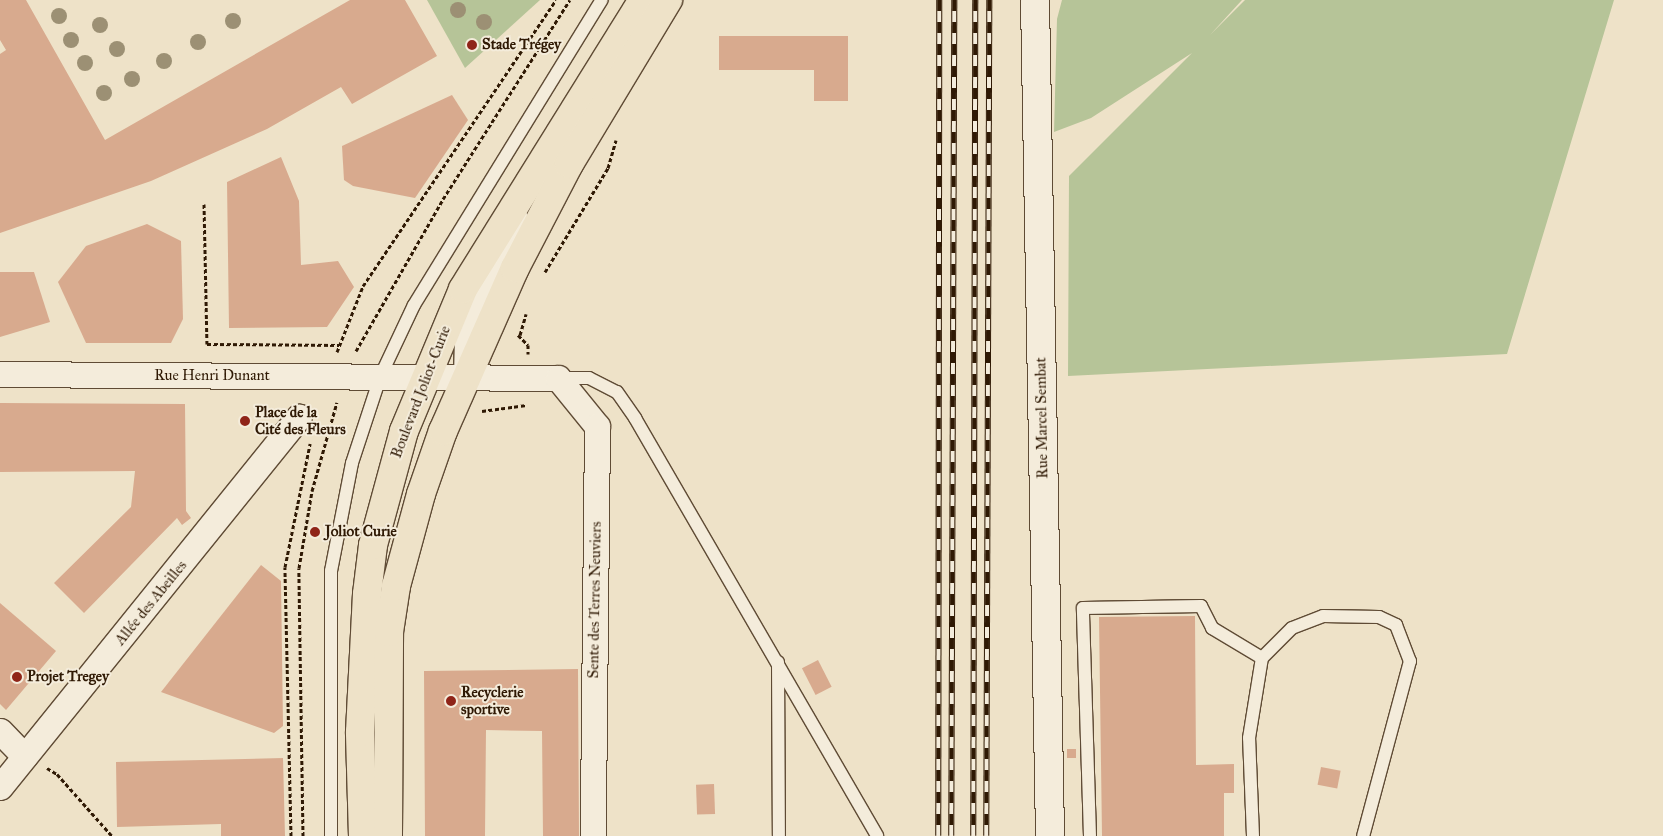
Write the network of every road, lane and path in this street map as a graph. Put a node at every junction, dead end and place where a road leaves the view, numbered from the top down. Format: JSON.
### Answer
{"nodes":[{"id":1,"x":602,"y":0,"type":"edge"},
{"id":2,"x":643,"y":0,"type":"edge"},
{"id":3,"x":668,"y":0,"type":"edge"},
{"id":4,"x":1035,"y":0,"type":"edge"},
{"id":5,"x":617,"y":136,"type":"dead end"},
{"id":6,"x":518,"y":199,"type":"junction"},
{"id":7,"x":204,"y":204,"type":"dead end"},
{"id":8,"x":542,"y":277,"type":"dead end"},
{"id":9,"x":527,"y":310,"type":"dead end"},
{"id":10,"x":520,"y":335,"type":"dead end"},
{"id":11,"x":339,"y":345,"type":"dead end"},
{"id":12,"x":0,"y":374,"type":"edge"},
{"id":13,"x":381,"y":375,"type":"junction"},
{"id":14,"x":424,"y":376,"type":"junction"},
{"id":15,"x":466,"y":378,"type":"junction"},
{"id":16,"x":558,"y":378,"type":"junction"},
{"id":17,"x":299,"y":416,"type":"dead end"},
{"id":18,"x":1262,"y":658,"type":"junction"},
{"id":19,"x":778,"y":662,"type":"junction"},
{"id":20,"x":0,"y":731,"type":"edge"},
{"id":21,"x":24,"y":756,"type":"junction"},
{"id":22,"x":0,"y":787,"type":"edge"},
{"id":23,"x":112,"y":836,"type":"edge"},
{"id":24,"x":331,"y":836,"type":"edge"},
{"id":25,"x":363,"y":836,"type":"edge"},
{"id":26,"x":388,"y":836,"type":"edge"},
{"id":27,"x":593,"y":836,"type":"edge"},
{"id":28,"x":778,"y":836,"type":"edge"},
{"id":29,"x":877,"y":836,"type":"edge"},
{"id":30,"x":1050,"y":836,"type":"edge"},
{"id":31,"x":1090,"y":836,"type":"edge"},
{"id":32,"x":1253,"y":836,"type":"edge"},
{"id":33,"x":1363,"y":836,"type":"edge"}],
"edges":[{"from":1,"to":13,"type":"lane"},
{"from":2,"to":6,"type":"main road","name":"Boulevard Joliot-Curie"},
{"from":3,"to":15,"type":"main road"},
{"from":4,"to":30,"type":"street","name":"Rue Marcel Sembat"},
{"from":5,"to":8,"type":"path"},
{"from":6,"to":14,"type":"main road","name":"Boulevard Joliot-Curie"},
{"from":6,"to":15,"type":"street"},
{"from":7,"to":11,"type":"path"},
{"from":9,"to":10,"type":"path"},
{"from":12,"to":13,"type":"street","name":"Rue Henri Dunant"},
{"from":13,"to":14,"type":"street","name":"Rue Henri Dunant"},
{"from":13,"to":24,"type":"lane"},
{"from":14,"to":15,"type":"street","name":"Rue Henri Dunant"},
{"from":14,"to":25,"type":"main road","name":"Boulevard Joliot-Curie"},
{"from":15,"to":16,"type":"street","name":"Rue Henri Dunant"},
{"from":15,"to":26,"type":"main road"},
{"from":16,"to":19,"type":"lane"},
{"from":16,"to":27,"type":"street","name":"Sente des Terres Neuviers"},
{"from":17,"to":21,"type":"street","name":"Allée des Abeilles"},
{"from":18,"to":31,"type":"lane"},
{"from":18,"to":32,"type":"lane"},
{"from":18,"to":33,"type":"lane"},
{"from":19,"to":28,"type":"lane"},
{"from":19,"to":29,"type":"lane"},
{"from":20,"to":21,"type":"street"},
{"from":21,"to":22,"type":"street","name":"Allée des Abeilles"},
{"from":21,"to":23,"type":"path"}]}
